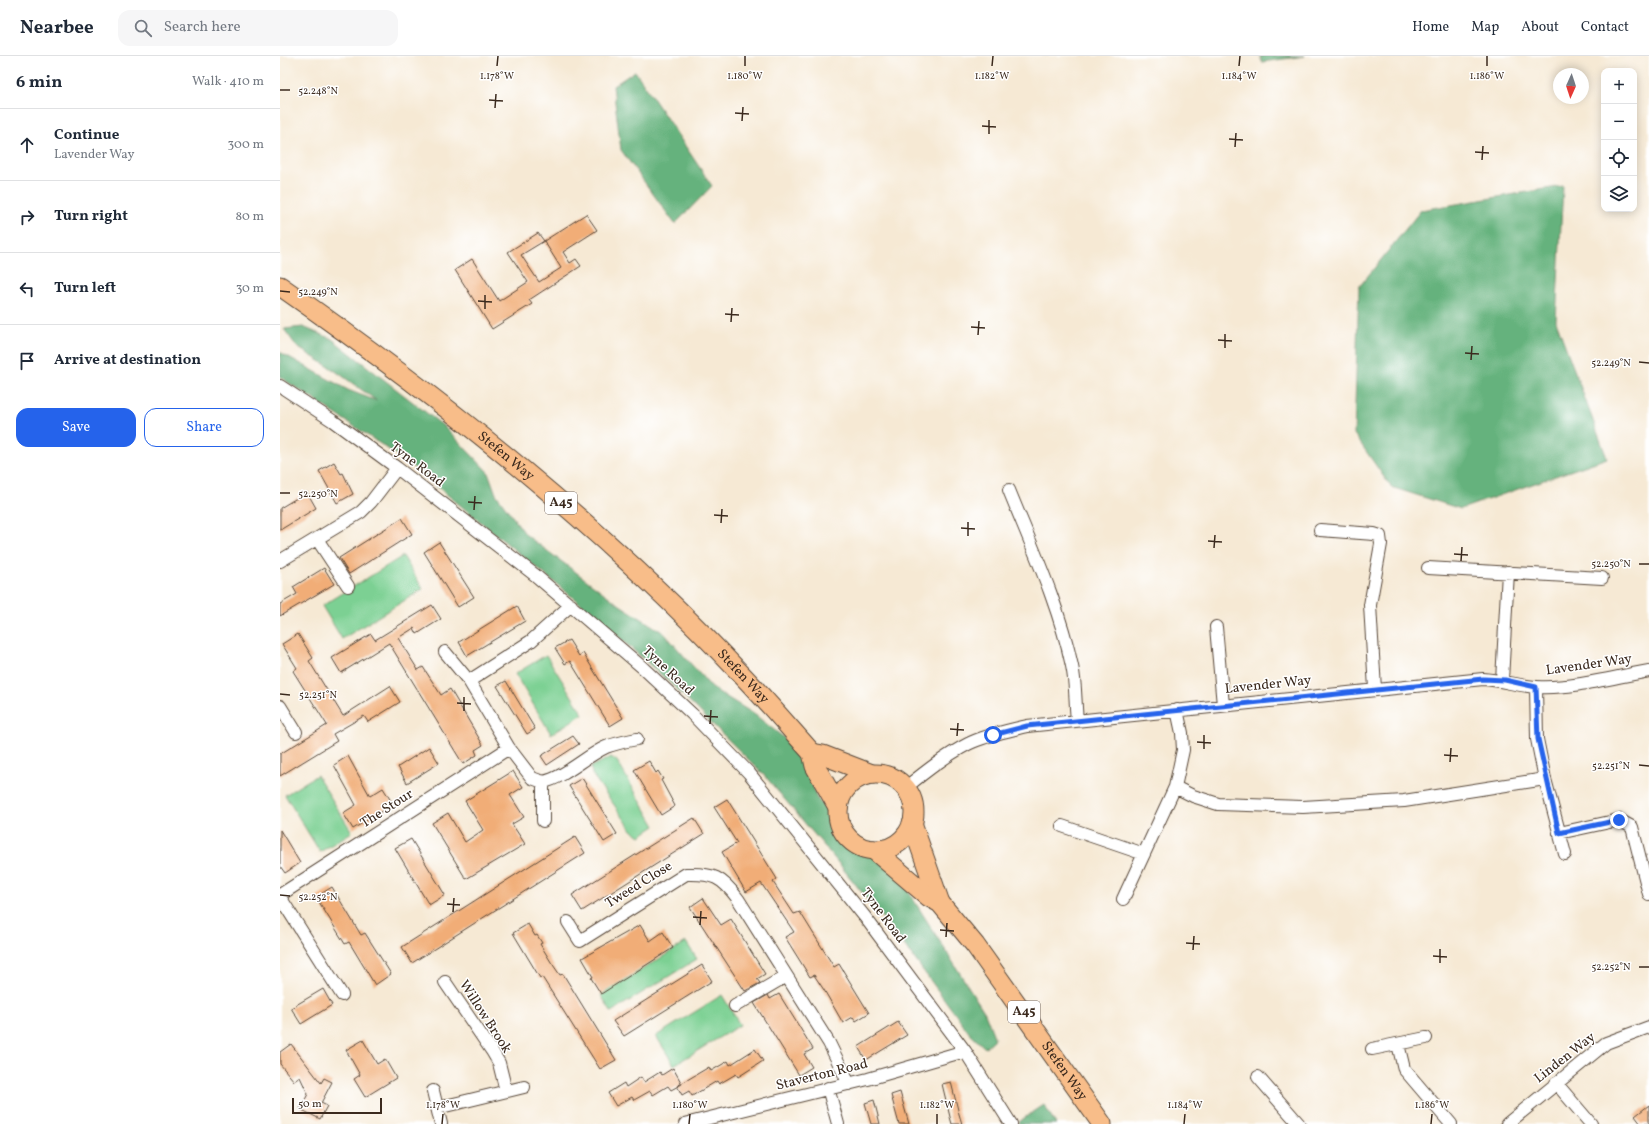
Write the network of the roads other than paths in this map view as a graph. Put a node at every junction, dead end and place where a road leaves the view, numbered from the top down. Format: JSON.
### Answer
{"nodes":[{"id":1,"x":280,"y":286,"type":"edge"},
{"id":2,"x":280,"y":386,"type":"edge"},
{"id":3,"x":397,"y":468,"type":"junction"},
{"id":4,"x":1009,"y":490,"type":"dead end"},
{"id":5,"x":1320,"y":530,"type":"dead end"},
{"id":6,"x":318,"y":539,"type":"junction"},
{"id":7,"x":280,"y":561,"type":"edge"},
{"id":8,"x":1428,"y":568,"type":"dead end"},
{"id":9,"x":1508,"y":572,"type":"junction"},
{"id":10,"x":1602,"y":578,"type":"dead end"},
{"id":11,"x":348,"y":586,"type":"dead end"},
{"id":12,"x":571,"y":605,"type":"junction"},
{"id":13,"x":1216,"y":627,"type":"dead end"},
{"id":14,"x":445,"y":652,"type":"dead end"},
{"id":15,"x":1649,"y":671,"type":"edge"},
{"id":16,"x":1502,"y":680,"type":"junction"},
{"id":17,"x":469,"y":681,"type":"junction"},
{"id":18,"x":1536,"y":687,"type":"junction"},
{"id":19,"x":1376,"y":689,"type":"junction"},
{"id":20,"x":1223,"y":705,"type":"junction"},
{"id":21,"x":280,"y":706,"type":"edge"},
{"id":22,"x":1177,"y":710,"type":"junction"},
{"id":23,"x":1077,"y":720,"type":"junction"},
{"id":24,"x":296,"y":732,"type":"dead end"},
{"id":25,"x":637,"y":739,"type":"dead end"},
{"id":26,"x":510,"y":748,"type":"junction"},
{"id":27,"x":812,"y":753,"type":"junction"},
{"id":28,"x":872,"y":774,"type":"junction"},
{"id":29,"x":1545,"y":779,"type":"junction"},
{"id":30,"x":543,"y":782,"type":"junction"},
{"id":31,"x":1175,"y":787,"type":"junction"},
{"id":32,"x":905,"y":788,"type":"junction"},
{"id":33,"x":838,"y":807,"type":"junction"},
{"id":34,"x":543,"y":821,"type":"dead end"},
{"id":35,"x":912,"y":823,"type":"junction"},
{"id":36,"x":1062,"y":826,"type":"dead end"},
{"id":37,"x":1559,"y":833,"type":"junction"},
{"id":38,"x":874,"y":850,"type":"junction"},
{"id":39,"x":1144,"y":854,"type":"junction"},
{"id":40,"x":1565,"y":854,"type":"dead end"},
{"id":41,"x":1649,"y":894,"type":"edge"},
{"id":42,"x":280,"y":896,"type":"edge"},
{"id":43,"x":1123,"y":899,"type":"dead end"},
{"id":44,"x":940,"y":903,"type":"junction"},
{"id":45,"x":568,"y":922,"type":"dead end"},
{"id":46,"x":786,"y":976,"type":"junction"},
{"id":47,"x":445,"y":982,"type":"dead end"},
{"id":48,"x":342,"y":995,"type":"dead end"},
{"id":49,"x":735,"y":1006,"type":"dead end"},
{"id":50,"x":1649,"y":1027,"type":"edge"},
{"id":51,"x":1426,"y":1038,"type":"dead end"},
{"id":52,"x":1398,"y":1044,"type":"junction"},
{"id":53,"x":1372,"y":1049,"type":"dead end"},
{"id":54,"x":965,"y":1051,"type":"junction"},
{"id":55,"x":1258,"y":1078,"type":"dead end"},
{"id":56,"x":848,"y":1084,"type":"junction"},
{"id":57,"x":1556,"y":1084,"type":"junction"},
{"id":58,"x":524,"y":1087,"type":"dead end"},
{"id":59,"x":828,"y":1088,"type":"junction"},
{"id":60,"x":433,"y":1091,"type":"dead end"},
{"id":61,"x":506,"y":1091,"type":"junction"},
{"id":62,"x":437,"y":1108,"type":"junction"},
{"id":63,"x":724,"y":1120,"type":"edge"},
{"id":64,"x":441,"y":1124,"type":"edge"},
{"id":65,"x":685,"y":1124,"type":"edge"},
{"id":66,"x":838,"y":1124,"type":"edge"},
{"id":67,"x":1012,"y":1124,"type":"edge"},
{"id":68,"x":1102,"y":1124,"type":"edge"},
{"id":69,"x":1299,"y":1124,"type":"edge"},
{"id":70,"x":1451,"y":1124,"type":"edge"},
{"id":71,"x":1507,"y":1124,"type":"edge"},
{"id":72,"x":1591,"y":1124,"type":"edge"}],
"edges":[{"from":1,"to":27,"type":"highway","name":"Stefen Way","number":"A45"},
{"from":2,"to":3,"type":"street","name":"Tyne Road"},
{"from":3,"to":6,"type":"street"},
{"from":3,"to":12,"type":"street","name":"Tyne Road"},
{"from":4,"to":23,"type":"street"},
{"from":5,"to":19,"type":"street"},
{"from":6,"to":7,"type":"street"},
{"from":6,"to":11,"type":"street"},
{"from":8,"to":9,"type":"street"},
{"from":9,"to":10,"type":"street"},
{"from":9,"to":16,"type":"street"},
{"from":12,"to":17,"type":"street"},
{"from":12,"to":54,"type":"street","name":"Tyne Road"},
{"from":13,"to":20,"type":"street"},
{"from":14,"to":17,"type":"street"},
{"from":15,"to":18,"type":"street","name":"Lavender Way"},
{"from":16,"to":18,"type":"street","name":"Lavender Way"},
{"from":16,"to":19,"type":"street","name":"Lavender Way"},
{"from":17,"to":26,"type":"street"},
{"from":18,"to":29,"type":"street"},
{"from":19,"to":20,"type":"street","name":"Lavender Way"},
{"from":20,"to":22,"type":"street","name":"Lavender Way"},
{"from":21,"to":24,"type":"street"},
{"from":22,"to":23,"type":"street","name":"Lavender Way"},
{"from":22,"to":31,"type":"street"},
{"from":23,"to":32,"type":"street","name":"Lavender Way"},
{"from":25,"to":30,"type":"street"},
{"from":26,"to":30,"type":"street"},
{"from":26,"to":42,"type":"street","name":"The Stour"},
{"from":27,"to":28,"type":"highway"},
{"from":27,"to":33,"type":"highway","name":"Stefen Way","number":"A45"},
{"from":28,"to":32,"type":"highway"},
{"from":28,"to":33,"type":"highway"},
{"from":29,"to":31,"type":"street"},
{"from":29,"to":37,"type":"street"},
{"from":30,"to":34,"type":"street"},
{"from":31,"to":39,"type":"street"},
{"from":32,"to":35,"type":"highway"},
{"from":33,"to":38,"type":"highway"},
{"from":35,"to":38,"type":"highway"},
{"from":35,"to":44,"type":"highway","name":"Stefen Way","number":"A45"},
{"from":36,"to":39,"type":"street"},
{"from":37,"to":40,"type":"street"},
{"from":37,"to":41,"type":"street"},
{"from":38,"to":44,"type":"highway","name":"Stefen Way","number":"A45"},
{"from":39,"to":43,"type":"street"},
{"from":42,"to":48,"type":"street","name":"The Stour"},
{"from":44,"to":68,"type":"highway","name":"Stefen Way","number":"A45"},
{"from":45,"to":46,"type":"street","name":"Tweed Close"},
{"from":46,"to":49,"type":"street"},
{"from":46,"to":56,"type":"street","name":"Tweed Close"},
{"from":47,"to":61,"type":"street","name":"Willow Brook"},
{"from":50,"to":57,"type":"street","name":"Linden Way"},
{"from":51,"to":52,"type":"street"},
{"from":52,"to":53,"type":"street"},
{"from":52,"to":70,"type":"street"},
{"from":54,"to":56,"type":"street","name":"Staverton Road"},
{"from":54,"to":67,"type":"street","name":"Tyne Road"},
{"from":55,"to":69,"type":"street"},
{"from":56,"to":59,"type":"street","name":"Staverton Road"},
{"from":57,"to":71,"type":"street","name":"Linden Way"},
{"from":57,"to":72,"type":"street"},
{"from":58,"to":61,"type":"street"},
{"from":59,"to":63,"type":"street","name":"Staverton Road"},
{"from":59,"to":66,"type":"street"},
{"from":60,"to":62,"type":"street"},
{"from":61,"to":62,"type":"street"},
{"from":62,"to":64,"type":"street"},
{"from":63,"to":65,"type":"street","name":"Staverton Road"}]}
